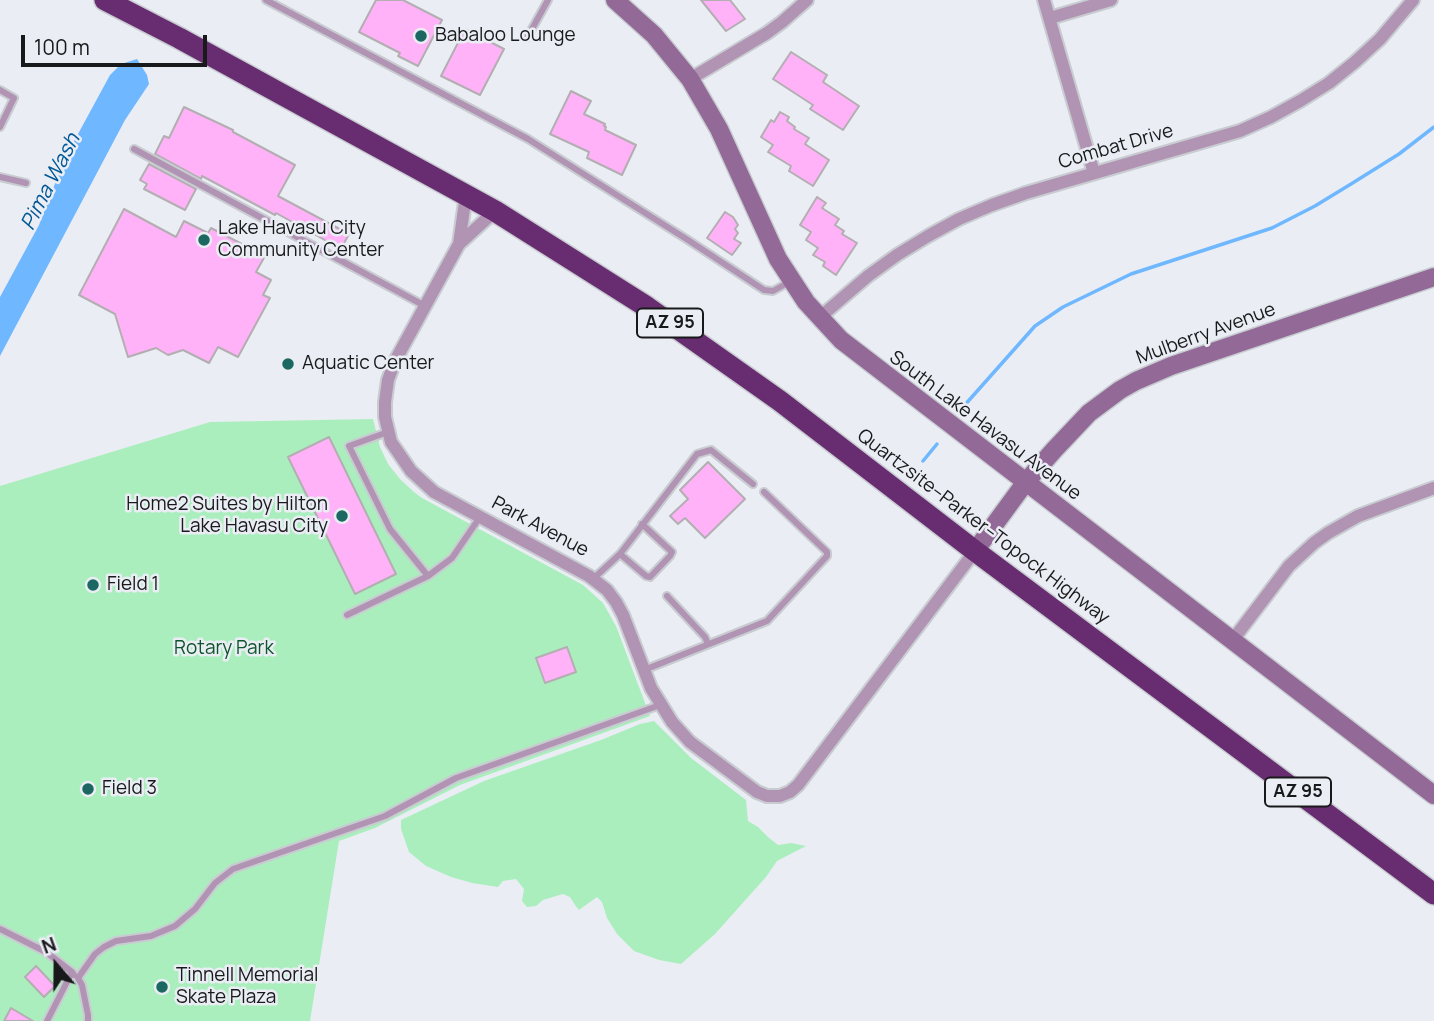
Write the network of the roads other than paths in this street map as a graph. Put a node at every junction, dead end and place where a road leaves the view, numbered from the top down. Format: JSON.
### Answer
{"nodes":[{"id":1,"x":104,"y":0,"type":"edge"},
{"id":2,"x":266,"y":0,"type":"edge"},
{"id":3,"x":548,"y":0,"type":"edge"},
{"id":4,"x":615,"y":0,"type":"edge"},
{"id":5,"x":807,"y":0,"type":"edge"},
{"id":6,"x":1044,"y":0,"type":"edge"},
{"id":7,"x":1111,"y":0,"type":"edge"},
{"id":8,"x":1413,"y":0,"type":"edge"},
{"id":9,"x":1049,"y":19,"type":"junction"},
{"id":10,"x":527,"y":38,"type":"dead end"},
{"id":11,"x":690,"y":79,"type":"junction"},
{"id":12,"x":0,"y":90,"type":"edge"},
{"id":13,"x":0,"y":127,"type":"edge"},
{"id":14,"x":134,"y":149,"type":"dead end"},
{"id":15,"x":1094,"y":173,"type":"junction"},
{"id":16,"x":0,"y":177,"type":"edge"},
{"id":17,"x":26,"y":183,"type":"dead end"},
{"id":18,"x":466,"y":195,"type":"junction"},
{"id":19,"x":495,"y":211,"type":"junction"},
{"id":20,"x":459,"y":243,"type":"junction"},
{"id":21,"x":1434,"y":277,"type":"edge"},
{"id":22,"x":791,"y":281,"type":"junction"},
{"id":23,"x":425,"y":306,"type":"junction"},
{"id":24,"x":819,"y":318,"type":"junction"},
{"id":25,"x":388,"y":432,"type":"junction"},
{"id":26,"x":1025,"y":483,"type":"junction"},
{"id":27,"x":753,"y":484,"type":"dead end"},
{"id":28,"x":1434,"y":488,"type":"edge"},
{"id":29,"x":764,"y":492,"type":"dead end"},
{"id":30,"x":480,"y":517,"type":"junction"},
{"id":31,"x":642,"y":524,"type":"junction"},
{"id":32,"x":975,"y":551,"type":"junction"},
{"id":33,"x":620,"y":554,"type":"junction"},
{"id":34,"x":428,"y":576,"type":"junction"},
{"id":35,"x":593,"y":579,"type":"junction"},
{"id":36,"x":667,"y":596,"type":"dead end"},
{"id":37,"x":347,"y":615,"type":"dead end"},
{"id":38,"x":1232,"y":641,"type":"junction"},
{"id":39,"x":708,"y":644,"type":"junction"},
{"id":40,"x":644,"y":670,"type":"junction"},
{"id":41,"x":660,"y":705,"type":"junction"},
{"id":42,"x":798,"y":785,"type":"joint"},
{"id":43,"x":1434,"y":795,"type":"edge"},
{"id":44,"x":1434,"y":894,"type":"edge"},
{"id":45,"x":0,"y":929,"type":"edge"},
{"id":46,"x":72,"y":972,"type":"junction"},
{"id":47,"x":78,"y":978,"type":"junction"},
{"id":48,"x":47,"y":1021,"type":"edge"},
{"id":49,"x":88,"y":1021,"type":"edge"}],
"edges":[{"from":1,"to":18,"type":"highway","number":"AZ 95"},
{"from":2,"to":22,"type":"lane"},
{"from":3,"to":10,"type":"lane"},
{"from":4,"to":11,"type":"main road","name":"South Lake Havasu Avenue"},
{"from":5,"to":11,"type":"street"},
{"from":6,"to":9,"type":"street"},
{"from":7,"to":9,"type":"street"},
{"from":8,"to":15,"type":"street","name":"Combat Drive"},
{"from":9,"to":15,"type":"street"},
{"from":11,"to":22,"type":"main road","name":"South Lake Havasu Avenue"},
{"from":12,"to":13,"type":"lane"},
{"from":14,"to":23,"type":"lane"},
{"from":15,"to":24,"type":"street","name":"Combat Drive"},
{"from":16,"to":17,"type":"lane"},
{"from":18,"to":19,"type":"highway","number":"AZ 95"},
{"from":18,"to":20,"type":"street","name":"Park Avenue"},
{"from":19,"to":20,"type":"street","name":"Park Avenue"},
{"from":19,"to":32,"type":"highway","name":"Quartzsite–Parker–Topock Highway","number":"AZ 95"},
{"from":20,"to":23,"type":"street","name":"Park Avenue"},
{"from":21,"to":26,"type":"main road","name":"Mulberry Avenue"},
{"from":22,"to":24,"type":"main road","name":"South Lake Havasu Avenue"},
{"from":23,"to":25,"type":"street","name":"Park Avenue"},
{"from":24,"to":26,"type":"main road","name":"South Lake Havasu Avenue"},
{"from":25,"to":30,"type":"street","name":"Park Avenue"},
{"from":25,"to":34,"type":"lane"},
{"from":26,"to":32,"type":"main road","name":"Mulberry Avenue"},
{"from":26,"to":38,"type":"main road","name":"South Lake Havasu Avenue"},
{"from":27,"to":31,"type":"lane"},
{"from":28,"to":38,"type":"street"},
{"from":29,"to":39,"type":"lane"},
{"from":30,"to":34,"type":"lane"},
{"from":30,"to":35,"type":"street","name":"Park Avenue"},
{"from":31,"to":33,"type":"lane"},
{"from":31,"to":33,"type":"lane"},
{"from":32,"to":42,"type":"street","name":"Mulberry Avenue"},
{"from":32,"to":44,"type":"highway","name":"Quartzsite–Parker–Topock Highway","number":"AZ 95"},
{"from":33,"to":35,"type":"lane"},
{"from":34,"to":37,"type":"lane"},
{"from":35,"to":40,"type":"street","name":"Park Avenue"},
{"from":36,"to":39,"type":"lane"},
{"from":38,"to":43,"type":"main road","name":"South Lake Havasu Avenue"},
{"from":39,"to":40,"type":"lane"},
{"from":40,"to":41,"type":"street","name":"Park Avenue"},
{"from":41,"to":42,"type":"street","name":"Park Avenue"},
{"from":41,"to":47,"type":"lane"},
{"from":45,"to":46,"type":"lane"},
{"from":46,"to":47,"type":"lane"},
{"from":46,"to":48,"type":"lane"},
{"from":47,"to":49,"type":"lane"}]}
